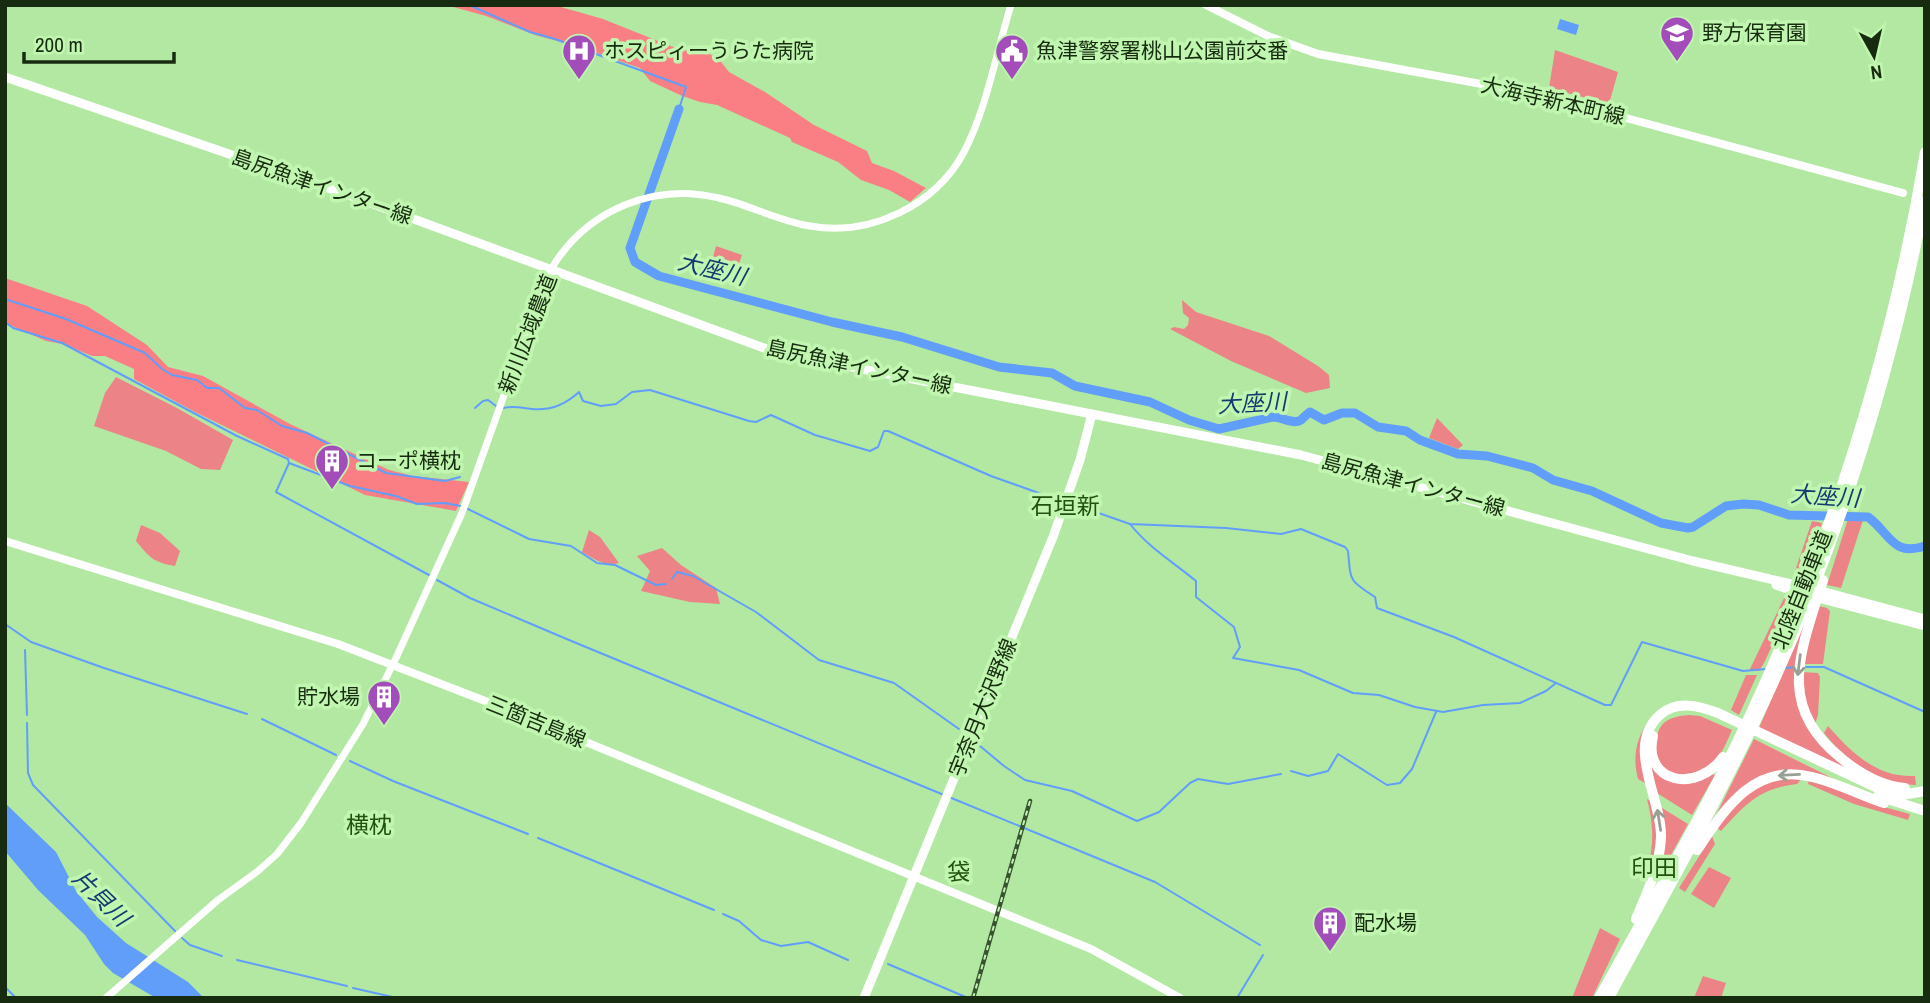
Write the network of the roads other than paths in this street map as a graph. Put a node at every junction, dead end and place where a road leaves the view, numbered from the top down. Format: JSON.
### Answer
{"nodes":[{"id":1,"x":1011,"y":5,"type":"edge"},
{"id":2,"x":1206,"y":5,"type":"edge"},
{"id":3,"x":5,"y":77,"type":"edge"},
{"id":4,"x":1925,"y":152,"type":"edge"},
{"id":5,"x":1903,"y":193,"type":"dead end"},
{"id":6,"x":1925,"y":201,"type":"edge"},
{"id":7,"x":551,"y":269,"type":"junction"},
{"id":8,"x":1092,"y":414,"type":"junction"},
{"id":9,"x":1841,"y":508,"type":"junction"},
{"id":10,"x":1834,"y":528,"type":"junction"},
{"id":11,"x":5,"y":541,"type":"edge"},
{"id":12,"x":1799,"y":589,"type":"dead end"},
{"id":13,"x":1925,"y":619,"type":"edge"},
{"id":14,"x":1925,"y":626,"type":"edge"},
{"id":15,"x":392,"y":666,"type":"junction"},
{"id":16,"x":1752,"y":715,"type":"junction"},
{"id":17,"x":1737,"y":744,"type":"junction"},
{"id":18,"x":1925,"y":789,"type":"edge"},
{"id":19,"x":1923,"y":810,"type":"edge"},
{"id":20,"x":915,"y":877,"type":"junction"},
{"id":21,"x":1621,"y":975,"type":"junction"},
{"id":22,"x":106,"y":998,"type":"edge"},
{"id":23,"x":864,"y":998,"type":"edge"},
{"id":24,"x":1180,"y":998,"type":"edge"},
{"id":25,"x":1599,"y":998,"type":"edge"},
{"id":26,"x":1609,"y":998,"type":"edge"}],
"edges":[{"from":1,"to":7,"type":"street","name":"新川広域農道"},
{"from":2,"to":5,"type":"main road","name":"大海寺新本町線"},
{"from":3,"to":7,"type":"main road","name":"島尻魚津インター線"},
{"from":4,"to":9,"type":"highway","name":"北陸自動車道"},
{"from":6,"to":9,"type":"highway","name":"北陸自動車道"},
{"from":7,"to":8,"type":"main road","name":"島尻魚津インター線"},
{"from":7,"to":15,"type":"street","name":"新川広域農道"},
{"from":8,"to":12,"type":"main road","name":"島尻魚津インター線"},
{"from":8,"to":20,"type":"main road","name":"宇奈月大沢野線"},
{"from":9,"to":10,"type":"highway"},
{"from":10,"to":16,"type":"highway","name":"北陸自動車道"},
{"from":10,"to":16,"type":"highway","name":"北陸自動車道"},
{"from":10,"to":18,"type":"highway","one_way":true},
{"from":11,"to":15,"type":"main road","name":"三箇吉島線"},
{"from":13,"to":14,"type":"main road"},
{"from":15,"to":20,"type":"main road","name":"三箇吉島線"},
{"from":15,"to":22,"type":"street","name":"新川広域農道"},
{"from":16,"to":17,"type":"highway"},
{"from":17,"to":19,"type":"highway"},
{"from":17,"to":21,"type":"highway"},
{"from":17,"to":25,"type":"highway"},
{"from":25,"to":18,"type":"highway","one_way":true},
{"from":19,"to":21,"type":"highway","one_way":true},
{"from":20,"to":23,"type":"main road","name":"宇奈月大沢野線"},
{"from":20,"to":24,"type":"main road","name":"三箇吉島線"},
{"from":21,"to":26,"type":"highway"}]}
